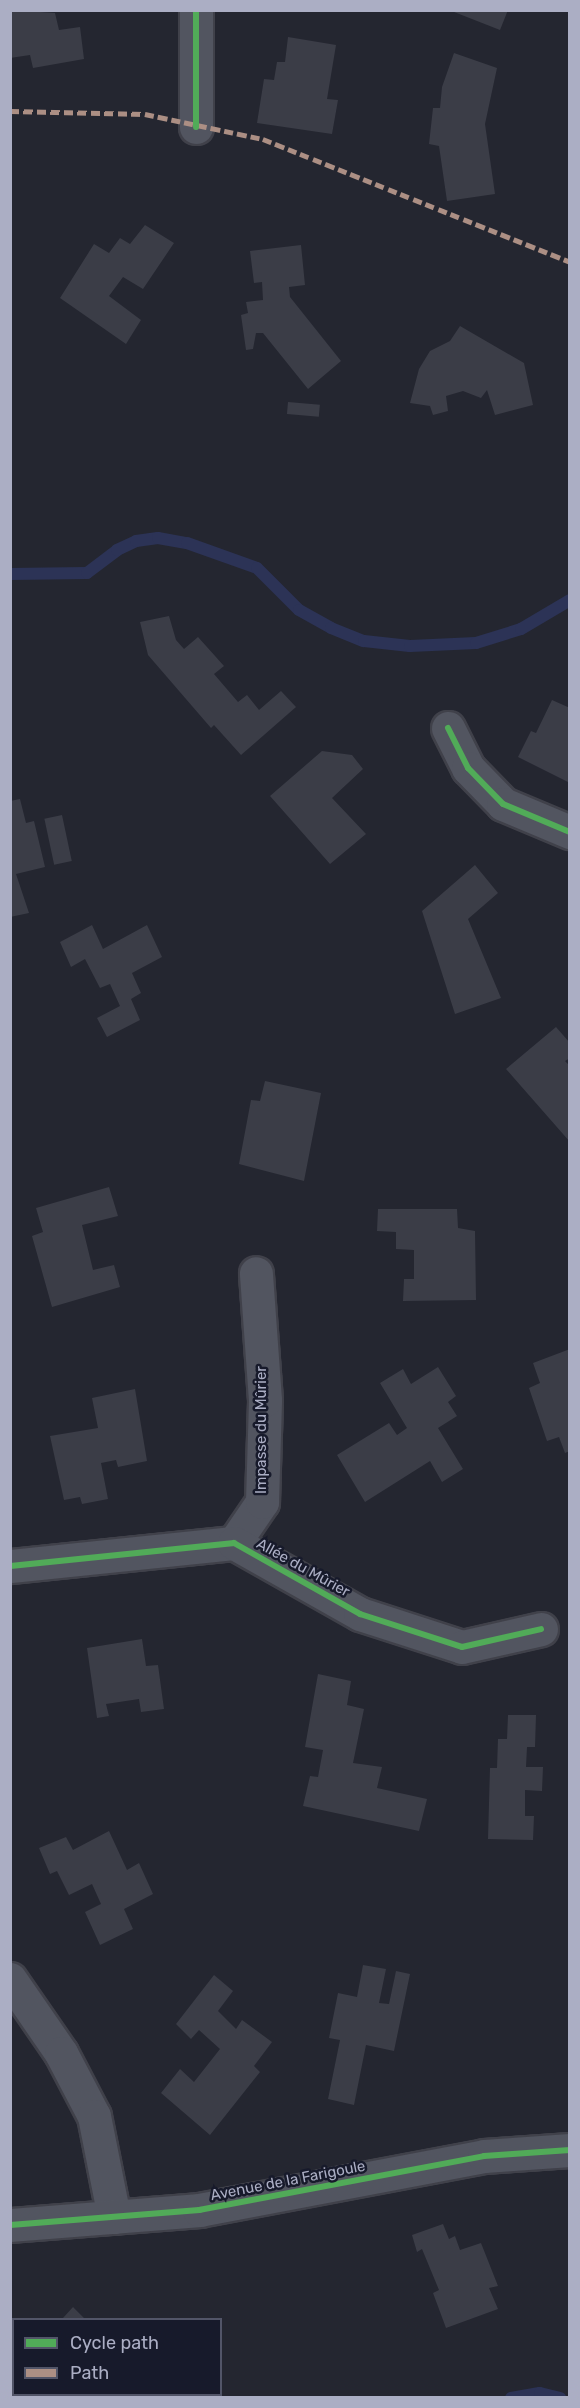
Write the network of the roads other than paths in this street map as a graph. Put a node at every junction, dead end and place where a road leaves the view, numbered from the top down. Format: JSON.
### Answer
{"nodes":[{"id":1,"x":196,"y":10,"type":"edge"},
{"id":2,"x":196,"y":127,"type":"dead end"},
{"id":3,"x":448,"y":728,"type":"dead end"},
{"id":4,"x":570,"y":832,"type":"edge"},
{"id":5,"x":255,"y":1273,"type":"dead end"},
{"id":6,"x":234,"y":1543,"type":"junction"},
{"id":7,"x":11,"y":1566,"type":"edge"},
{"id":8,"x":541,"y":1629,"type":"dead end"},
{"id":9,"x":10,"y":1979,"type":"edge"},
{"id":10,"x":570,"y":2150,"type":"edge"},
{"id":11,"x":114,"y":2217,"type":"junction"},
{"id":12,"x":10,"y":2225,"type":"edge"}],
"edges":[{"from":1,"to":2,"type":"street"},
{"from":3,"to":4,"type":"street"},
{"from":5,"to":6,"type":"street","name":"Impasse du Mûrier"},
{"from":6,"to":7,"type":"street","name":"Allée du Mûrier"},
{"from":6,"to":8,"type":"street","name":"Allée du Mûrier"},
{"from":9,"to":11,"type":"street"},
{"from":10,"to":11,"type":"street","name":"Avenue de la Farigoule"},
{"from":11,"to":12,"type":"street","name":"Avenue de la Farigoule"}]}
